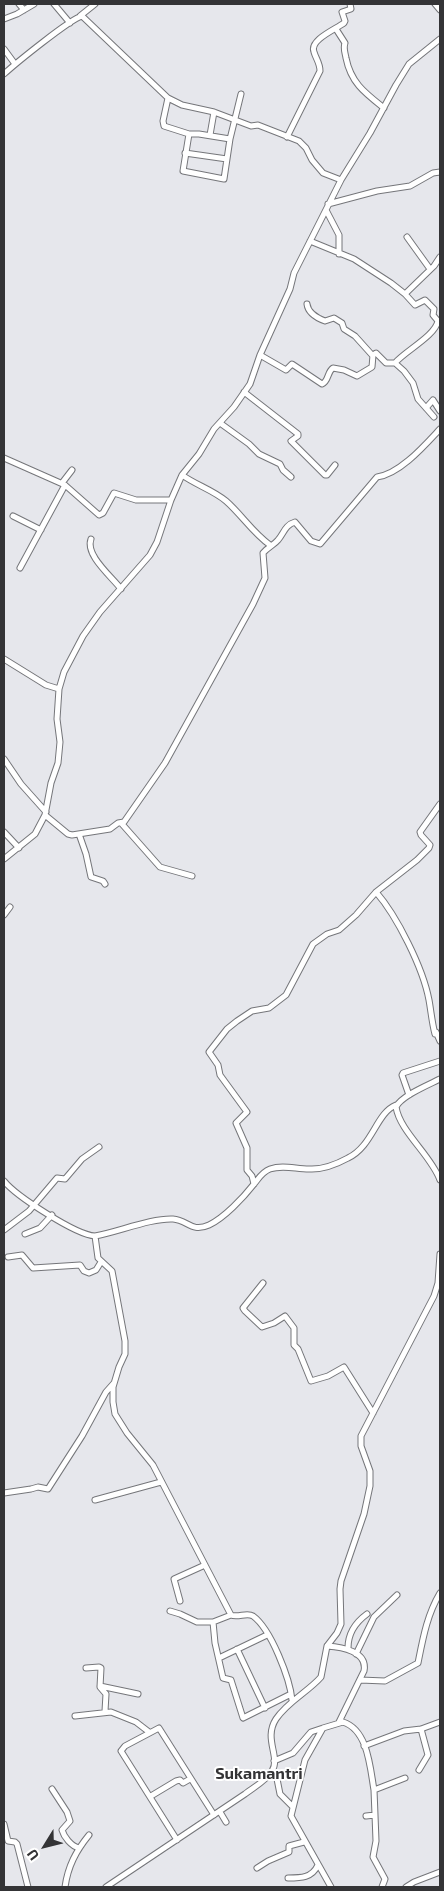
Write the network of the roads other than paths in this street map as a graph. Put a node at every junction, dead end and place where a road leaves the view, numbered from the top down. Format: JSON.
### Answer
{"nodes":[{"id":1,"x":19,"y":4,"type":"edge"},
{"id":2,"x":34,"y":4,"type":"edge"},
{"id":3,"x":54,"y":4,"type":"edge"},
{"id":4,"x":95,"y":4,"type":"edge"},
{"id":5,"x":350,"y":4,"type":"edge"},
{"id":6,"x":435,"y":4,"type":"edge"},
{"id":7,"x":24,"y":10,"type":"junction"},
{"id":8,"x":440,"y":10,"type":"edge"},
{"id":9,"x":80,"y":16,"type":"junction"},
{"id":10,"x":4,"y":19,"type":"edge"},
{"id":11,"x":70,"y":23,"type":"junction"},
{"id":12,"x":336,"y":29,"type":"junction"},
{"id":13,"x":440,"y":39,"type":"edge"},
{"id":14,"x":4,"y":49,"type":"edge"},
{"id":15,"x":15,"y":64,"type":"junction"},
{"id":16,"x":4,"y":74,"type":"edge"},
{"id":17,"x":241,"y":94,"type":"dead end"},
{"id":18,"x":168,"y":98,"type":"junction"},
{"id":19,"x":384,"y":108,"type":"junction"},
{"id":20,"x":214,"y":112,"type":"junction"},
{"id":21,"x":236,"y":120,"type":"junction"},
{"id":22,"x":189,"y":134,"type":"junction"},
{"id":23,"x":210,"y":135,"type":"junction"},
{"id":24,"x":287,"y":137,"type":"junction"},
{"id":25,"x":230,"y":139,"type":"junction"},
{"id":26,"x":185,"y":153,"type":"junction"},
{"id":27,"x":227,"y":159,"type":"junction"},
{"id":28,"x":440,"y":172,"type":"edge"},
{"id":29,"x":341,"y":180,"type":"junction"},
{"id":30,"x":328,"y":204,"type":"junction"},
{"id":31,"x":326,"y":210,"type":"junction"},
{"id":32,"x":407,"y":237,"type":"dead end"},
{"id":33,"x":310,"y":241,"type":"junction"},
{"id":34,"x":339,"y":254,"type":"junction"},
{"id":35,"x":440,"y":256,"type":"edge"},
{"id":36,"x":430,"y":269,"type":"junction"},
{"id":37,"x":405,"y":294,"type":"junction"},
{"id":38,"x":307,"y":304,"type":"dead end"},
{"id":39,"x":436,"y":327,"type":"junction"},
{"id":40,"x":440,"y":331,"type":"edge"},
{"id":41,"x":260,"y":355,"type":"junction"},
{"id":42,"x":373,"y":356,"type":"junction"},
{"id":43,"x":395,"y":363,"type":"junction"},
{"id":44,"x":244,"y":392,"type":"junction"},
{"id":45,"x":426,"y":408,"type":"junction"},
{"id":46,"x":440,"y":411,"type":"edge"},
{"id":47,"x":434,"y":417,"type":"dead end"},
{"id":48,"x":220,"y":424,"type":"junction"},
{"id":49,"x":440,"y":429,"type":"edge"},
{"id":50,"x":4,"y":458,"type":"edge"},
{"id":51,"x":335,"y":465,"type":"dead end"},
{"id":52,"x":72,"y":470,"type":"dead end"},
{"id":53,"x":182,"y":475,"type":"junction"},
{"id":54,"x":290,"y":477,"type":"dead end"},
{"id":55,"x":63,"y":484,"type":"junction"},
{"id":56,"x":171,"y":500,"type":"junction"},
{"id":57,"x":14,"y":516,"type":"dead end"},
{"id":58,"x":41,"y":530,"type":"junction"},
{"id":59,"x":91,"y":539,"type":"dead end"},
{"id":60,"x":270,"y":545,"type":"junction"},
{"id":61,"x":20,"y":568,"type":"dead end"},
{"id":62,"x":121,"y":589,"type":"junction"},
{"id":63,"x":4,"y":658,"type":"edge"},
{"id":64,"x":59,"y":689,"type":"junction"},
{"id":65,"x":4,"y":759,"type":"edge"},
{"id":66,"x":440,"y":804,"type":"edge"},
{"id":67,"x":45,"y":813,"type":"junction"},
{"id":68,"x":124,"y":822,"type":"junction"},
{"id":69,"x":4,"y":832,"type":"edge"},
{"id":70,"x":79,"y":834,"type":"junction"},
{"id":71,"x":18,"y":848,"type":"junction"},
{"id":72,"x":4,"y":859,"type":"edge"},
{"id":73,"x":192,"y":876,"type":"dead end"},
{"id":74,"x":105,"y":884,"type":"dead end"},
{"id":75,"x":376,"y":892,"type":"junction"},
{"id":76,"x":10,"y":907,"type":"dead end"},
{"id":77,"x":4,"y":915,"type":"edge"},
{"id":78,"x":267,"y":1004,"type":"dead end"},
{"id":79,"x":275,"y":1004,"type":"junction"},
{"id":80,"x":440,"y":1043,"type":"edge"},
{"id":81,"x":440,"y":1061,"type":"edge"},
{"id":82,"x":440,"y":1079,"type":"edge"},
{"id":83,"x":409,"y":1095,"type":"junction"},
{"id":84,"x":396,"y":1105,"type":"junction"},
{"id":85,"x":99,"y":1147,"type":"dead end"},
{"id":86,"x":440,"y":1180,"type":"edge"},
{"id":87,"x":4,"y":1181,"type":"edge"},
{"id":88,"x":254,"y":1184,"type":"junction"},
{"id":89,"x":33,"y":1205,"type":"junction"},
{"id":90,"x":52,"y":1215,"type":"junction"},
{"id":91,"x":4,"y":1230,"type":"edge"},
{"id":92,"x":25,"y":1234,"type":"dead end"},
{"id":93,"x":95,"y":1236,"type":"junction"},
{"id":94,"x":440,"y":1254,"type":"edge"},
{"id":95,"x":8,"y":1257,"type":"dead end"},
{"id":96,"x":101,"y":1262,"type":"junction"},
{"id":97,"x":263,"y":1283,"type":"dead end"},
{"id":98,"x":114,"y":1383,"type":"junction"},
{"id":99,"x":373,"y":1413,"type":"junction"},
{"id":100,"x":161,"y":1482,"type":"junction"},
{"id":101,"x":4,"y":1493,"type":"edge"},
{"id":102,"x":95,"y":1500,"type":"dead end"},
{"id":103,"x":205,"y":1565,"type":"junction"},
{"id":104,"x":440,"y":1593,"type":"edge"},
{"id":105,"x":397,"y":1595,"type":"dead end"},
{"id":106,"x":180,"y":1601,"type":"dead end"},
{"id":107,"x":170,"y":1612,"type":"dead end"},
{"id":108,"x":367,"y":1614,"type":"dead end"},
{"id":109,"x":231,"y":1615,"type":"junction"},
{"id":110,"x":213,"y":1622,"type":"junction"},
{"id":111,"x":267,"y":1635,"type":"junction"},
{"id":112,"x":327,"y":1646,"type":"junction"},
{"id":113,"x":346,"y":1647,"type":"junction"},
{"id":114,"x":237,"y":1649,"type":"junction"},
{"id":115,"x":356,"y":1654,"type":"junction"},
{"id":116,"x":219,"y":1658,"type":"junction"},
{"id":117,"x":86,"y":1668,"type":"dead end"},
{"id":118,"x":360,"y":1680,"type":"junction"},
{"id":119,"x":100,"y":1686,"type":"junction"},
{"id":120,"x":138,"y":1694,"type":"dead end"},
{"id":121,"x":292,"y":1694,"type":"junction"},
{"id":122,"x":292,"y":1700,"type":"junction"},
{"id":123,"x":264,"y":1708,"type":"junction"},
{"id":124,"x":106,"y":1711,"type":"junction"},
{"id":125,"x":75,"y":1716,"type":"dead end"},
{"id":126,"x":339,"y":1722,"type":"junction"},
{"id":127,"x":440,"y":1722,"type":"edge"},
{"id":128,"x":323,"y":1728,"type":"junction"},
{"id":129,"x":421,"y":1729,"type":"junction"},
{"id":130,"x":149,"y":1732,"type":"junction"},
{"id":131,"x":364,"y":1746,"type":"junction"},
{"id":132,"x":274,"y":1761,"type":"junction"},
{"id":133,"x":419,"y":1770,"type":"dead end"},
{"id":134,"x":271,"y":1773,"type":"junction"},
{"id":135,"x":405,"y":1778,"type":"dead end"},
{"id":136,"x":190,"y":1779,"type":"junction"},
{"id":137,"x":52,"y":1788,"type":"dead end"},
{"id":138,"x":374,"y":1790,"type":"junction"},
{"id":139,"x":151,"y":1796,"type":"junction"},
{"id":140,"x":292,"y":1806,"type":"junction"},
{"id":141,"x":220,"y":1812,"type":"junction"},
{"id":142,"x":214,"y":1815,"type":"junction"},
{"id":143,"x":375,"y":1815,"type":"junction"},
{"id":144,"x":366,"y":1816,"type":"dead end"},
{"id":145,"x":226,"y":1822,"type":"dead end"},
{"id":146,"x":4,"y":1824,"type":"edge"},
{"id":147,"x":90,"y":1835,"type":"dead end"},
{"id":148,"x":177,"y":1840,"type":"junction"},
{"id":149,"x":304,"y":1842,"type":"junction"},
{"id":150,"x":79,"y":1848,"type":"junction"},
{"id":151,"x":318,"y":1865,"type":"junction"},
{"id":152,"x":257,"y":1868,"type":"dead end"},
{"id":153,"x":440,"y":1872,"type":"edge"},
{"id":154,"x":288,"y":1878,"type":"dead end"},
{"id":155,"x":28,"y":1887,"type":"edge"},
{"id":156,"x":65,"y":1887,"type":"edge"},
{"id":157,"x":106,"y":1887,"type":"edge"},
{"id":158,"x":331,"y":1887,"type":"edge"},
{"id":159,"x":382,"y":1887,"type":"edge"},
{"id":160,"x":406,"y":1887,"type":"edge"}],
"edges":[{"from":1,"to":7,"type":"street"},
{"from":2,"to":7,"type":"street"},
{"from":3,"to":11,"type":"street"},
{"from":4,"to":9,"type":"street"},
{"from":5,"to":12,"type":"street"},
{"from":6,"to":8,"type":"street"},
{"from":7,"to":10,"type":"street"},
{"from":9,"to":11,"type":"street"},
{"from":9,"to":18,"type":"street"},
{"from":11,"to":15,"type":"street"},
{"from":12,"to":19,"type":"street"},
{"from":12,"to":24,"type":"street"},
{"from":13,"to":19,"type":"street"},
{"from":14,"to":15,"type":"street"},
{"from":15,"to":16,"type":"street"},
{"from":17,"to":21,"type":"street"},
{"from":18,"to":20,"type":"street"},
{"from":18,"to":22,"type":"street"},
{"from":19,"to":29,"type":"street"},
{"from":20,"to":21,"type":"street"},
{"from":20,"to":23,"type":"street"},
{"from":21,"to":24,"type":"street"},
{"from":21,"to":25,"type":"street"},
{"from":22,"to":23,"type":"street"},
{"from":22,"to":26,"type":"street"},
{"from":23,"to":25,"type":"street"},
{"from":24,"to":29,"type":"street"},
{"from":25,"to":27,"type":"street"},
{"from":26,"to":27,"type":"street"},
{"from":26,"to":27,"type":"street"},
{"from":28,"to":30,"type":"street"},
{"from":29,"to":30,"type":"street"},
{"from":30,"to":31,"type":"street"},
{"from":31,"to":33,"type":"street"},
{"from":31,"to":34,"type":"street"},
{"from":32,"to":36,"type":"street"},
{"from":33,"to":34,"type":"street"},
{"from":33,"to":41,"type":"street"},
{"from":34,"to":37,"type":"street"},
{"from":35,"to":36,"type":"street"},
{"from":36,"to":37,"type":"street"},
{"from":37,"to":39,"type":"street"},
{"from":38,"to":42,"type":"street"},
{"from":39,"to":40,"type":"street"},
{"from":39,"to":43,"type":"street"},
{"from":41,"to":42,"type":"street"},
{"from":41,"to":44,"type":"street"},
{"from":42,"to":43,"type":"street"},
{"from":43,"to":45,"type":"street"},
{"from":44,"to":48,"type":"street"},
{"from":44,"to":51,"type":"street"},
{"from":45,"to":46,"type":"street"},
{"from":45,"to":47,"type":"street"},
{"from":48,"to":53,"type":"street"},
{"from":48,"to":54,"type":"street"},
{"from":49,"to":60,"type":"street"},
{"from":50,"to":55,"type":"street"},
{"from":52,"to":55,"type":"street"},
{"from":53,"to":56,"type":"street"},
{"from":53,"to":60,"type":"street"},
{"from":55,"to":56,"type":"street"},
{"from":55,"to":58,"type":"street"},
{"from":56,"to":62,"type":"street"},
{"from":57,"to":58,"type":"street"},
{"from":58,"to":61,"type":"street"},
{"from":59,"to":62,"type":"street"},
{"from":60,"to":68,"type":"street"},
{"from":62,"to":64,"type":"street"},
{"from":63,"to":64,"type":"street"},
{"from":64,"to":67,"type":"street"},
{"from":65,"to":67,"type":"street"},
{"from":66,"to":75,"type":"street"},
{"from":67,"to":70,"type":"street"},
{"from":67,"to":71,"type":"street"},
{"from":68,"to":70,"type":"street"},
{"from":68,"to":73,"type":"street"},
{"from":69,"to":71,"type":"street"},
{"from":70,"to":74,"type":"street"},
{"from":71,"to":72,"type":"street"},
{"from":75,"to":79,"type":"street"},
{"from":75,"to":80,"type":"street"},
{"from":76,"to":77,"type":"street"},
{"from":78,"to":79,"type":"street"},
{"from":79,"to":88,"type":"street"},
{"from":81,"to":83,"type":"street"},
{"from":82,"to":83,"type":"street"},
{"from":83,"to":84,"type":"street"},
{"from":84,"to":86,"type":"street"},
{"from":84,"to":88,"type":"street"},
{"from":85,"to":89,"type":"street"},
{"from":87,"to":89,"type":"street"},
{"from":88,"to":93,"type":"street"},
{"from":89,"to":90,"type":"street"},
{"from":89,"to":91,"type":"street"},
{"from":90,"to":92,"type":"street"},
{"from":90,"to":93,"type":"street"},
{"from":93,"to":96,"type":"street"},
{"from":94,"to":99,"type":"street"},
{"from":95,"to":96,"type":"street"},
{"from":96,"to":98,"type":"street"},
{"from":97,"to":99,"type":"street"},
{"from":98,"to":100,"type":"street"},
{"from":98,"to":101,"type":"street"},
{"from":99,"to":112,"type":"street"},
{"from":100,"to":102,"type":"street"},
{"from":100,"to":103,"type":"street"},
{"from":103,"to":106,"type":"street"},
{"from":103,"to":109,"type":"street"},
{"from":104,"to":118,"type":"street"},
{"from":105,"to":115,"type":"street"},
{"from":107,"to":110,"type":"street"},
{"from":108,"to":113,"type":"street"},
{"from":109,"to":110,"type":"street"},
{"from":109,"to":111,"type":"street"},
{"from":110,"to":116,"type":"street"},
{"from":111,"to":114,"type":"street"},
{"from":111,"to":121,"type":"street"},
{"from":112,"to":113,"type":"street"},
{"from":112,"to":122,"type":"street"},
{"from":113,"to":115,"type":"street"},
{"from":114,"to":116,"type":"street"},
{"from":114,"to":123,"type":"street"},
{"from":115,"to":118,"type":"street"},
{"from":116,"to":123,"type":"street"},
{"from":117,"to":119,"type":"street"},
{"from":118,"to":126,"type":"street"},
{"from":119,"to":120,"type":"street"},
{"from":119,"to":124,"type":"street"},
{"from":121,"to":122,"type":"street"},
{"from":121,"to":123,"type":"street"},
{"from":122,"to":132,"type":"street"},
{"from":124,"to":125,"type":"street"},
{"from":124,"to":130,"type":"street"},
{"from":126,"to":128,"type":"street"},
{"from":126,"to":131,"type":"street"},
{"from":127,"to":129,"type":"street"},
{"from":128,"to":132,"type":"street"},
{"from":128,"to":140,"type":"street"},
{"from":129,"to":131,"type":"street"},
{"from":129,"to":133,"type":"street"},
{"from":130,"to":136,"type":"street"},
{"from":130,"to":139,"type":"street"},
{"from":131,"to":138,"type":"street"},
{"from":132,"to":134,"type":"street"},
{"from":134,"to":140,"type":"street"},
{"from":134,"to":141,"type":"street"},
{"from":135,"to":138,"type":"street"},
{"from":136,"to":139,"type":"street"},
{"from":136,"to":142,"type":"street"},
{"from":137,"to":150,"type":"street"},
{"from":138,"to":143,"type":"street"},
{"from":139,"to":148,"type":"street"},
{"from":140,"to":149,"type":"street"},
{"from":141,"to":142,"type":"street"},
{"from":141,"to":145,"type":"street"},
{"from":142,"to":148,"type":"street"},
{"from":143,"to":144,"type":"street"},
{"from":143,"to":159,"type":"street"},
{"from":146,"to":155,"type":"street"},
{"from":147,"to":150,"type":"street"},
{"from":148,"to":157,"type":"street"},
{"from":149,"to":151,"type":"street"},
{"from":149,"to":152,"type":"street"},
{"from":150,"to":156,"type":"street"},
{"from":151,"to":154,"type":"street"},
{"from":151,"to":158,"type":"street"},
{"from":153,"to":160,"type":"street"}]}
